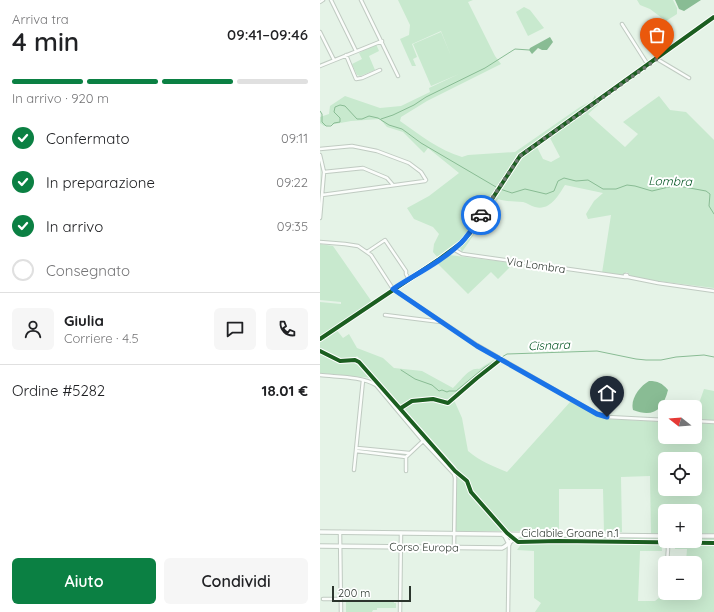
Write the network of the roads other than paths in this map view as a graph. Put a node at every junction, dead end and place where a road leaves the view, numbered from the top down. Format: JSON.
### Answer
{"nodes":[{"id":1,"x":323,"y":0,"type":"edge"},
{"id":2,"x":331,"y":0,"type":"edge"},
{"id":3,"x":361,"y":0,"type":"edge"},
{"id":4,"x":320,"y":2,"type":"edge"},
{"id":5,"x":714,"y":17,"type":"edge"},
{"id":6,"x":622,"y":24,"type":"dead end"},
{"id":7,"x":320,"y":32,"type":"edge"},
{"id":8,"x":382,"y":41,"type":"junction"},
{"id":9,"x":356,"y":52,"type":"junction"},
{"id":10,"x":346,"y":55,"type":"junction"},
{"id":11,"x":657,"y":59,"type":"junction"},
{"id":12,"x":334,"y":60,"type":"junction"},
{"id":13,"x":648,"y":65,"type":"junction"},
{"id":14,"x":320,"y":66,"type":"edge"},
{"id":15,"x":380,"y":70,"type":"dead end"},
{"id":16,"x":398,"y":76,"type":"dead end"},
{"id":17,"x":689,"y":78,"type":"dead end"},
{"id":18,"x":320,"y":149,"type":"edge"},
{"id":19,"x":320,"y":155,"type":"edge"},
{"id":20,"x":324,"y":172,"type":"junction"},
{"id":21,"x":393,"y":185,"type":"junction"},
{"id":22,"x":322,"y":195,"type":"junction"},
{"id":23,"x":321,"y":200,"type":"edge"},
{"id":24,"x":320,"y":218,"type":"edge"},
{"id":25,"x":320,"y":242,"type":"edge"},
{"id":26,"x":453,"y":249,"type":"junction"},
{"id":27,"x":367,"y":252,"type":"junction"},
{"id":28,"x":409,"y":279,"type":"junction"},
{"id":29,"x":393,"y":289,"type":"junction"},
{"id":30,"x":714,"y":291,"type":"edge"},
{"id":31,"x":385,"y":315,"type":"dead end"},
{"id":32,"x":442,"y":322,"type":"junction"},
{"id":33,"x":320,"y":338,"type":"edge"},
{"id":34,"x":320,"y":375,"type":"edge"},
{"id":35,"x":363,"y":380,"type":"junction"},
{"id":36,"x":658,"y":420,"type":"edge"},
{"id":37,"x":702,"y":421,"type":"edge"},
{"id":38,"x":714,"y":422,"type":"edge"},
{"id":39,"x":423,"y":441,"type":"junction"},
{"id":40,"x":356,"y":450,"type":"junction"},
{"id":41,"x":409,"y":453,"type":"junction"},
{"id":42,"x":406,"y":457,"type":"junction"},
{"id":43,"x":354,"y":470,"type":"dead end"},
{"id":44,"x":406,"y":471,"type":"dead end"},
{"id":45,"x":320,"y":532,"type":"edge"},
{"id":46,"x":340,"y":532,"type":"junction"},
{"id":47,"x":401,"y":533,"type":"junction"},
{"id":48,"x":455,"y":533,"type":"junction"},
{"id":49,"x":498,"y":533,"type":"junction"},
{"id":50,"x":523,"y":534,"type":"junction"},
{"id":51,"x":658,"y":536,"type":"edge"},
{"id":52,"x":702,"y":536,"type":"edge"},
{"id":53,"x":714,"y":536,"type":"edge"},
{"id":54,"x":509,"y":544,"type":"junction"},
{"id":55,"x":320,"y":546,"type":"edge"},
{"id":56,"x":340,"y":546,"type":"junction"},
{"id":57,"x":401,"y":547,"type":"junction"},
{"id":58,"x":454,"y":547,"type":"junction"},
{"id":59,"x":323,"y":599,"type":"dead end"},
{"id":60,"x":341,"y":599,"type":"junction"},
{"id":61,"x":341,"y":612,"type":"edge"},
{"id":62,"x":400,"y":612,"type":"edge"},
{"id":63,"x":508,"y":612,"type":"edge"}],
"edges":[{"from":1,"to":4,"type":"street"},
{"from":2,"to":9,"type":"street"},
{"from":3,"to":8,"type":"street"},
{"from":5,"to":11,"type":"street"},
{"from":6,"to":13,"type":"street"},
{"from":7,"to":12,"type":"street"},
{"from":8,"to":9,"type":"street"},
{"from":8,"to":16,"type":"street"},
{"from":9,"to":10,"type":"street"},
{"from":10,"to":12,"type":"street"},
{"from":10,"to":15,"type":"street"},
{"from":11,"to":13,"type":"street"},
{"from":11,"to":17,"type":"street"},
{"from":12,"to":14,"type":"street"},
{"from":13,"to":26,"type":"street"},
{"from":18,"to":21,"type":"street"},
{"from":19,"to":20,"type":"street"},
{"from":20,"to":21,"type":"street"},
{"from":20,"to":22,"type":"street"},
{"from":21,"to":22,"type":"street"},
{"from":22,"to":23,"type":"street"},
{"from":23,"to":24,"type":"street"},
{"from":25,"to":27,"type":"street"},
{"from":26,"to":28,"type":"street"},
{"from":26,"to":30,"type":"street","name":"Via Lombra"},
{"from":27,"to":28,"type":"street"},
{"from":27,"to":29,"type":"street"},
{"from":28,"to":29,"type":"street"},
{"from":29,"to":32,"type":"street"},
{"from":29,"to":33,"type":"street"},
{"from":31,"to":32,"type":"street"},
{"from":32,"to":36,"type":"street"},
{"from":34,"to":35,"type":"street"},
{"from":35,"to":39,"type":"street"},
{"from":35,"to":40,"type":"street"},
{"from":37,"to":38,"type":"street"},
{"from":39,"to":41,"type":"street"},
{"from":39,"to":48,"type":"street"},
{"from":40,"to":41,"type":"street"},
{"from":40,"to":42,"type":"street"},
{"from":40,"to":43,"type":"street"},
{"from":41,"to":42,"type":"street"},
{"from":42,"to":44,"type":"street"},
{"from":45,"to":46,"type":"street","name":"Corso Europa"},
{"from":46,"to":47,"type":"street","name":"Corso Europa"},
{"from":46,"to":56,"type":"street"},
{"from":47,"to":48,"type":"street","name":"Corso Europa"},
{"from":47,"to":57,"type":"street"},
{"from":48,"to":49,"type":"street","name":"Corso Europa"},
{"from":48,"to":58,"type":"street"},
{"from":49,"to":50,"type":"street","name":"Corso Europa"},
{"from":49,"to":54,"type":"street"},
{"from":50,"to":51,"type":"street","name":"Corso Europa"},
{"from":50,"to":54,"type":"street","name":"Corso Europa"},
{"from":52,"to":53,"type":"street"},
{"from":54,"to":58,"type":"street","name":"Corso Europa"},
{"from":54,"to":63,"type":"street"},
{"from":55,"to":56,"type":"street","name":"Corso Europa"},
{"from":56,"to":57,"type":"street","name":"Corso Europa"},
{"from":56,"to":60,"type":"street"},
{"from":57,"to":58,"type":"street","name":"Corso Europa"},
{"from":57,"to":62,"type":"street"},
{"from":59,"to":60,"type":"street"},
{"from":60,"to":61,"type":"street"}]}
